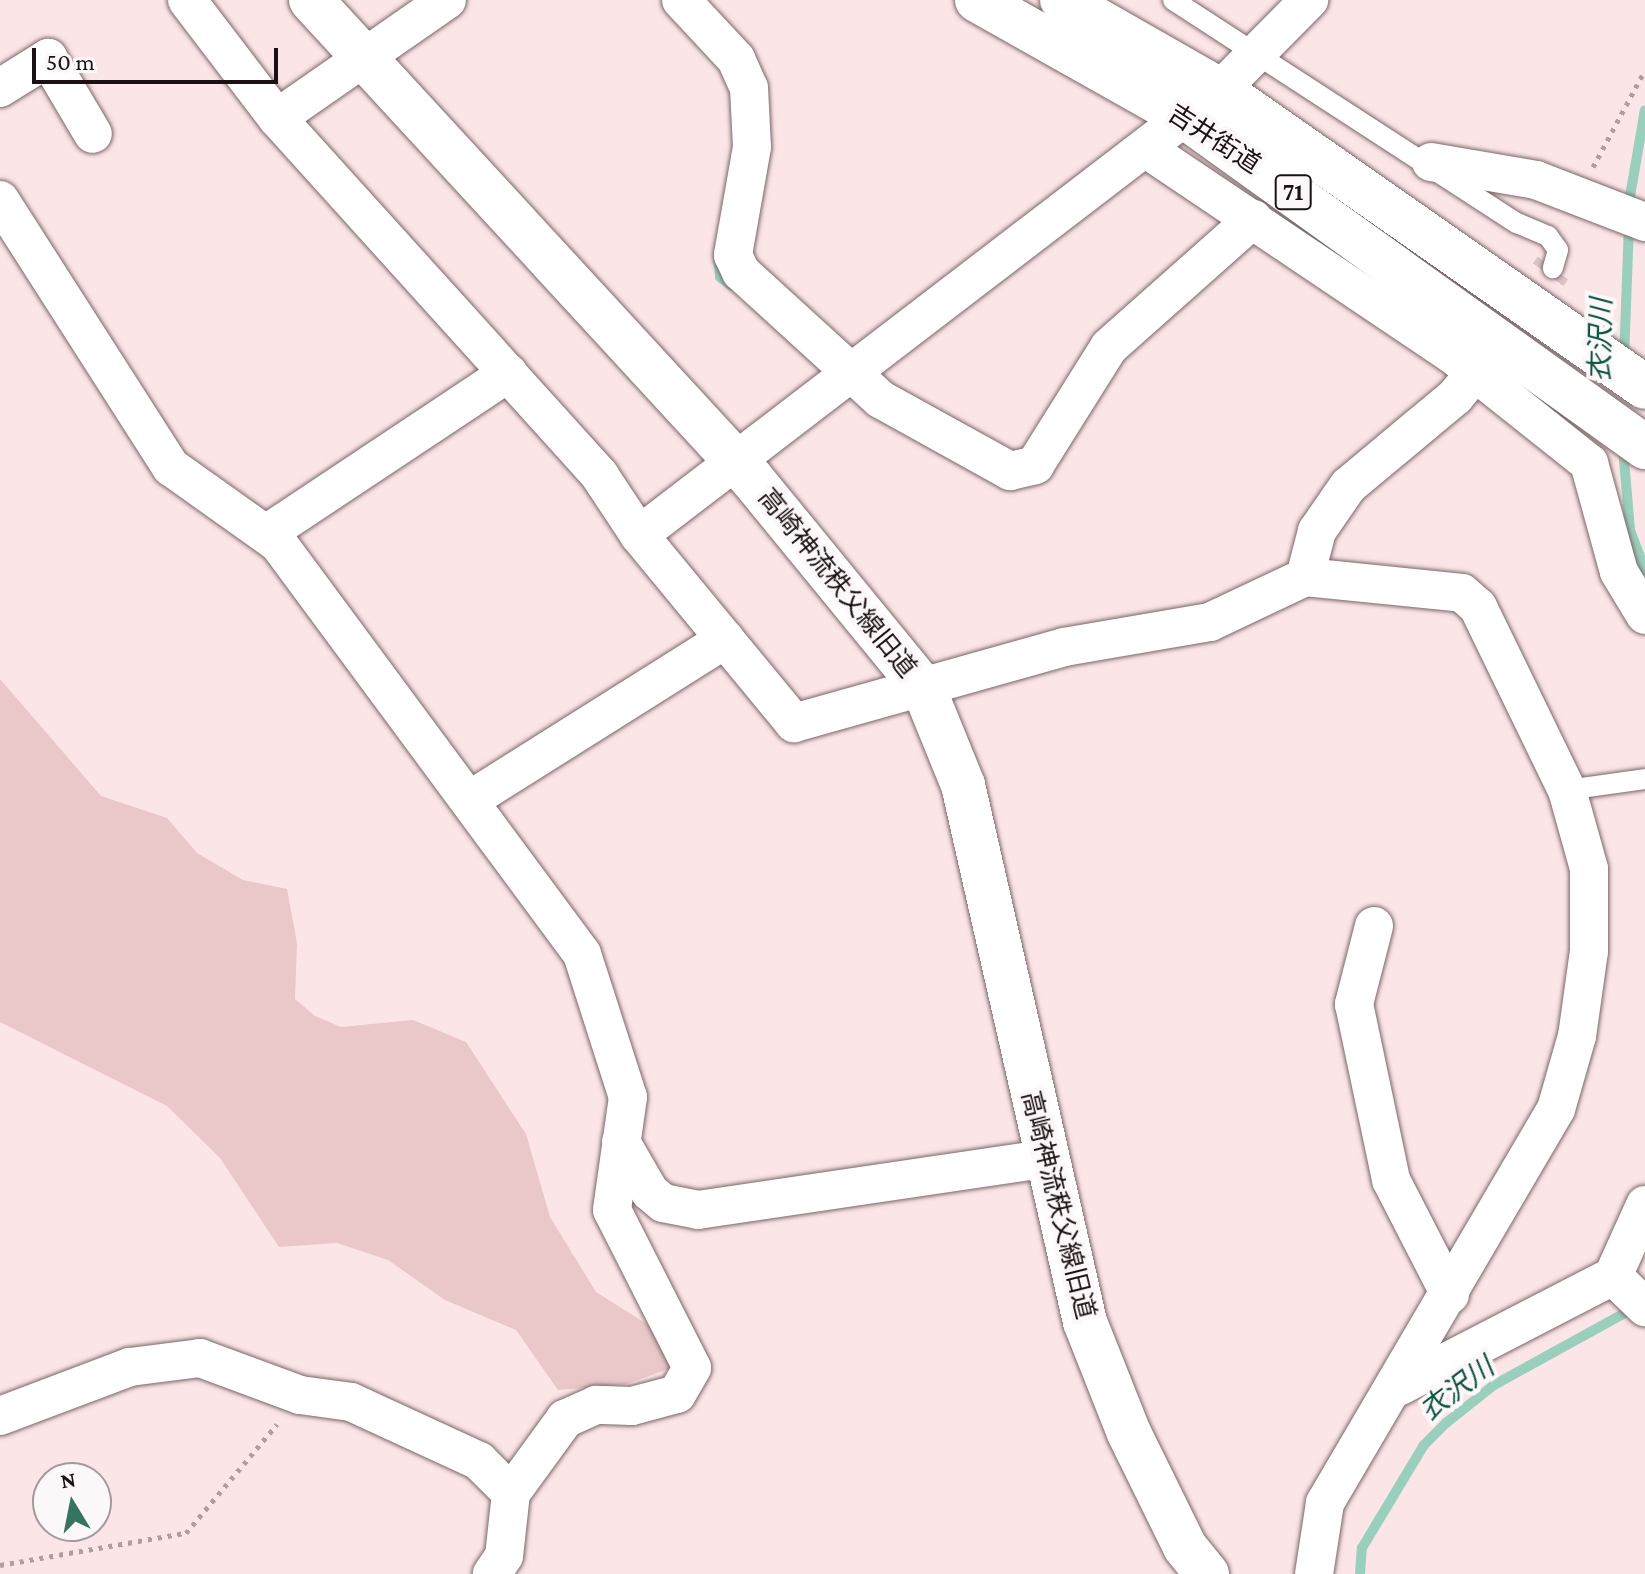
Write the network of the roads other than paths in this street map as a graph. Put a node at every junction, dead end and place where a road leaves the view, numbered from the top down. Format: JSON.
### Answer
{"nodes":[{"id":1,"x":187,"y":0,"type":"edge"},
{"id":2,"x":311,"y":0,"type":"edge"},
{"id":3,"x":447,"y":0,"type":"edge"},
{"id":4,"x":681,"y":0,"type":"edge"},
{"id":5,"x":977,"y":0,"type":"edge"},
{"id":6,"x":1062,"y":0,"type":"edge"},
{"id":7,"x":1173,"y":0,"type":"edge"},
{"id":8,"x":1309,"y":0,"type":"edge"},
{"id":9,"x":1256,"y":51,"type":"junction"},
{"id":10,"x":360,"y":53,"type":"junction"},
{"id":11,"x":0,"y":88,"type":"edge"},
{"id":12,"x":1220,"y":90,"type":"junction"},
{"id":13,"x":1185,"y":117,"type":"junction"},
{"id":14,"x":277,"y":118,"type":"junction"},
{"id":15,"x":93,"y":134,"type":"dead end"},
{"id":16,"x":1145,"y":148,"type":"junction"},
{"id":17,"x":1431,"y":162,"type":"junction"},
{"id":18,"x":0,"y":200,"type":"edge"},
{"id":19,"x":1253,"y":219,"type":"junction"},
{"id":20,"x":1645,"y":222,"type":"edge"},
{"id":21,"x":1553,"y":268,"type":"dead end"},
{"id":22,"x":1478,"y":369,"type":"junction"},
{"id":23,"x":847,"y":370,"type":"junction"},
{"id":24,"x":508,"y":373,"type":"junction"},
{"id":25,"x":1645,"y":387,"type":"edge"},
{"id":26,"x":1645,"y":447,"type":"edge"},
{"id":27,"x":733,"y":459,"type":"junction"},
{"id":28,"x":266,"y":534,"type":"junction"},
{"id":29,"x":639,"y":535,"type":"junction"},
{"id":30,"x":1305,"y":577,"type":"junction"},
{"id":31,"x":1645,"y":615,"type":"edge"},
{"id":32,"x":725,"y":639,"type":"junction"},
{"id":33,"x":924,"y":689,"type":"junction"},
{"id":34,"x":1645,"y":779,"type":"edge"},
{"id":35,"x":1567,"y":790,"type":"junction"},
{"id":36,"x":473,"y":798,"type":"junction"},
{"id":37,"x":1374,"y":926,"type":"dead end"},
{"id":38,"x":621,"y":1142,"type":"junction"},
{"id":39,"x":1043,"y":1159,"type":"junction"},
{"id":40,"x":1645,"y":1205,"type":"edge"},
{"id":41,"x":1613,"y":1276,"type":"junction"},
{"id":42,"x":1450,"y":1295,"type":"junction"},
{"id":43,"x":1645,"y":1307,"type":"edge"},
{"id":44,"x":1400,"y":1386,"type":"junction"},
{"id":45,"x":0,"y":1416,"type":"edge"},
{"id":46,"x":511,"y":1493,"type":"junction"},
{"id":47,"x":492,"y":1574,"type":"edge"},
{"id":48,"x":1207,"y":1574,"type":"edge"},
{"id":49,"x":1314,"y":1574,"type":"edge"}],
"edges":[{"from":1,"to":14,"type":"street"},
{"from":2,"to":10,"type":"street","name":"高崎神流秩父線旧道"},
{"from":3,"to":10,"type":"street"},
{"from":4,"to":23,"type":"street"},
{"from":5,"to":13,"type":"street","name":"吉井街道","number":"71"},
{"from":6,"to":12,"type":"street","name":"吉井街道","number":"71"},
{"from":7,"to":9,"type":"lane"},
{"from":8,"to":9,"type":"street"},
{"from":9,"to":12,"type":"street"},
{"from":9,"to":17,"type":"lane"},
{"from":10,"to":14,"type":"street"},
{"from":10,"to":27,"type":"street","name":"高崎神流秩父線旧道"},
{"from":11,"to":15,"type":"street"},
{"from":12,"to":13,"type":"street"},
{"from":12,"to":25,"type":"street","name":"吉井街道","number":"71"},
{"from":13,"to":16,"type":"street"},
{"from":13,"to":26,"type":"street","name":"吉井街道","number":"71"},
{"from":14,"to":24,"type":"street"},
{"from":16,"to":19,"type":"street"},
{"from":16,"to":23,"type":"street"},
{"from":17,"to":20,"type":"street"},
{"from":17,"to":21,"type":"lane"},
{"from":18,"to":28,"type":"street"},
{"from":19,"to":22,"type":"street"},
{"from":19,"to":23,"type":"street"},
{"from":22,"to":30,"type":"street"},
{"from":22,"to":31,"type":"street"},
{"from":23,"to":27,"type":"street"},
{"from":24,"to":28,"type":"street"},
{"from":24,"to":29,"type":"street"},
{"from":27,"to":29,"type":"street"},
{"from":27,"to":33,"type":"street","name":"高崎神流秩父線旧道"},
{"from":28,"to":36,"type":"street"},
{"from":29,"to":32,"type":"street"},
{"from":30,"to":33,"type":"street"},
{"from":30,"to":35,"type":"street"},
{"from":32,"to":33,"type":"street"},
{"from":32,"to":36,"type":"street"},
{"from":33,"to":39,"type":"street","name":"高崎神流秩父線旧道"},
{"from":34,"to":35,"type":"lane"},
{"from":35,"to":42,"type":"street"},
{"from":36,"to":38,"type":"street"},
{"from":37,"to":42,"type":"street"},
{"from":38,"to":39,"type":"street"},
{"from":38,"to":46,"type":"street"},
{"from":39,"to":48,"type":"street","name":"高崎神流秩父線旧道"},
{"from":40,"to":41,"type":"street"},
{"from":41,"to":43,"type":"street"},
{"from":41,"to":44,"type":"street"},
{"from":42,"to":44,"type":"street"},
{"from":44,"to":49,"type":"street"},
{"from":45,"to":46,"type":"street"},
{"from":46,"to":47,"type":"street"}]}
